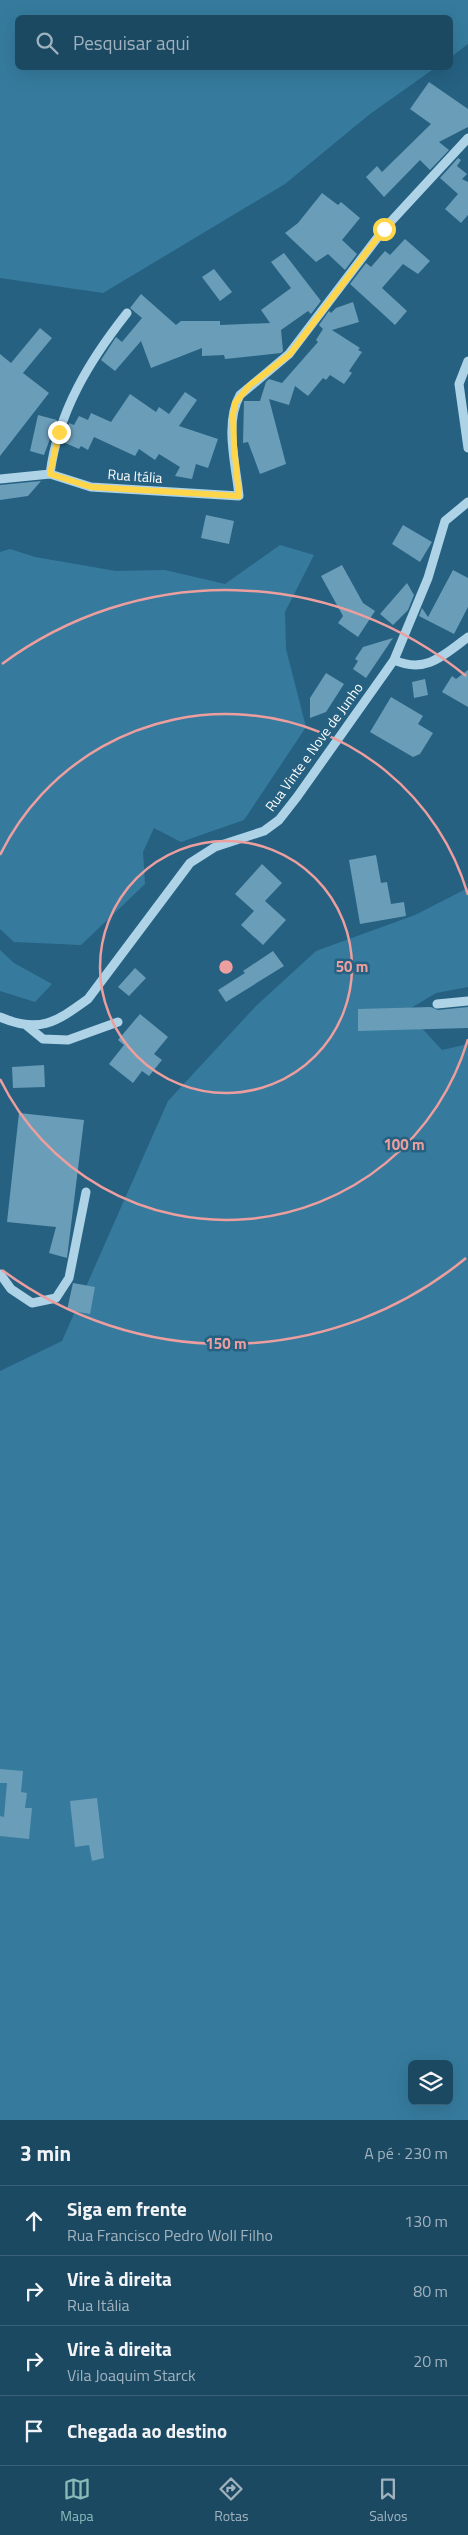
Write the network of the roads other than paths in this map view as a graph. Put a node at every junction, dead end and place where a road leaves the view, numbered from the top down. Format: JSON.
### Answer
{"nodes":[{"id":1,"x":468,"y":138,"type":"edge"},
{"id":2,"x":127,"y":313,"type":"dead end"},
{"id":3,"x":468,"y":361,"type":"edge"},
{"id":4,"x":468,"y":448,"type":"edge"},
{"id":5,"x":50,"y":474,"type":"junction"},
{"id":6,"x":0,"y":479,"type":"edge"},
{"id":7,"x":468,"y":502,"type":"edge"},
{"id":8,"x":468,"y":637,"type":"edge"},
{"id":9,"x":394,"y":660,"type":"junction"},
{"id":10,"x":468,"y":1000,"type":"edge"},
{"id":11,"x":437,"y":1004,"type":"dead end"},
{"id":12,"x":0,"y":1017,"type":"edge"},
{"id":13,"x":118,"y":1022,"type":"dead end"},
{"id":14,"x":26,"y":1025,"type":"junction"},
{"id":15,"x":86,"y":1192,"type":"dead end"},
{"id":16,"x":0,"y":1274,"type":"edge"}],
"edges":[{"from":1,"to":5,"type":"street","name":"Rua Itália"},
{"from":2,"to":5,"type":"street"},
{"from":3,"to":4,"type":"street"},
{"from":5,"to":6,"type":"street","name":"Rua Itália"},
{"from":7,"to":9,"type":"street","name":"Rua Vinte e Nove de Junho"},
{"from":8,"to":9,"type":"street"},
{"from":9,"to":14,"type":"street","name":"Rua Vinte e Nove de Junho"},
{"from":10,"to":11,"type":"street"},
{"from":12,"to":14,"type":"street","name":"Rua Vinte e Nove de Junho"},
{"from":13,"to":14,"type":"street"},
{"from":15,"to":16,"type":"street"}]}
